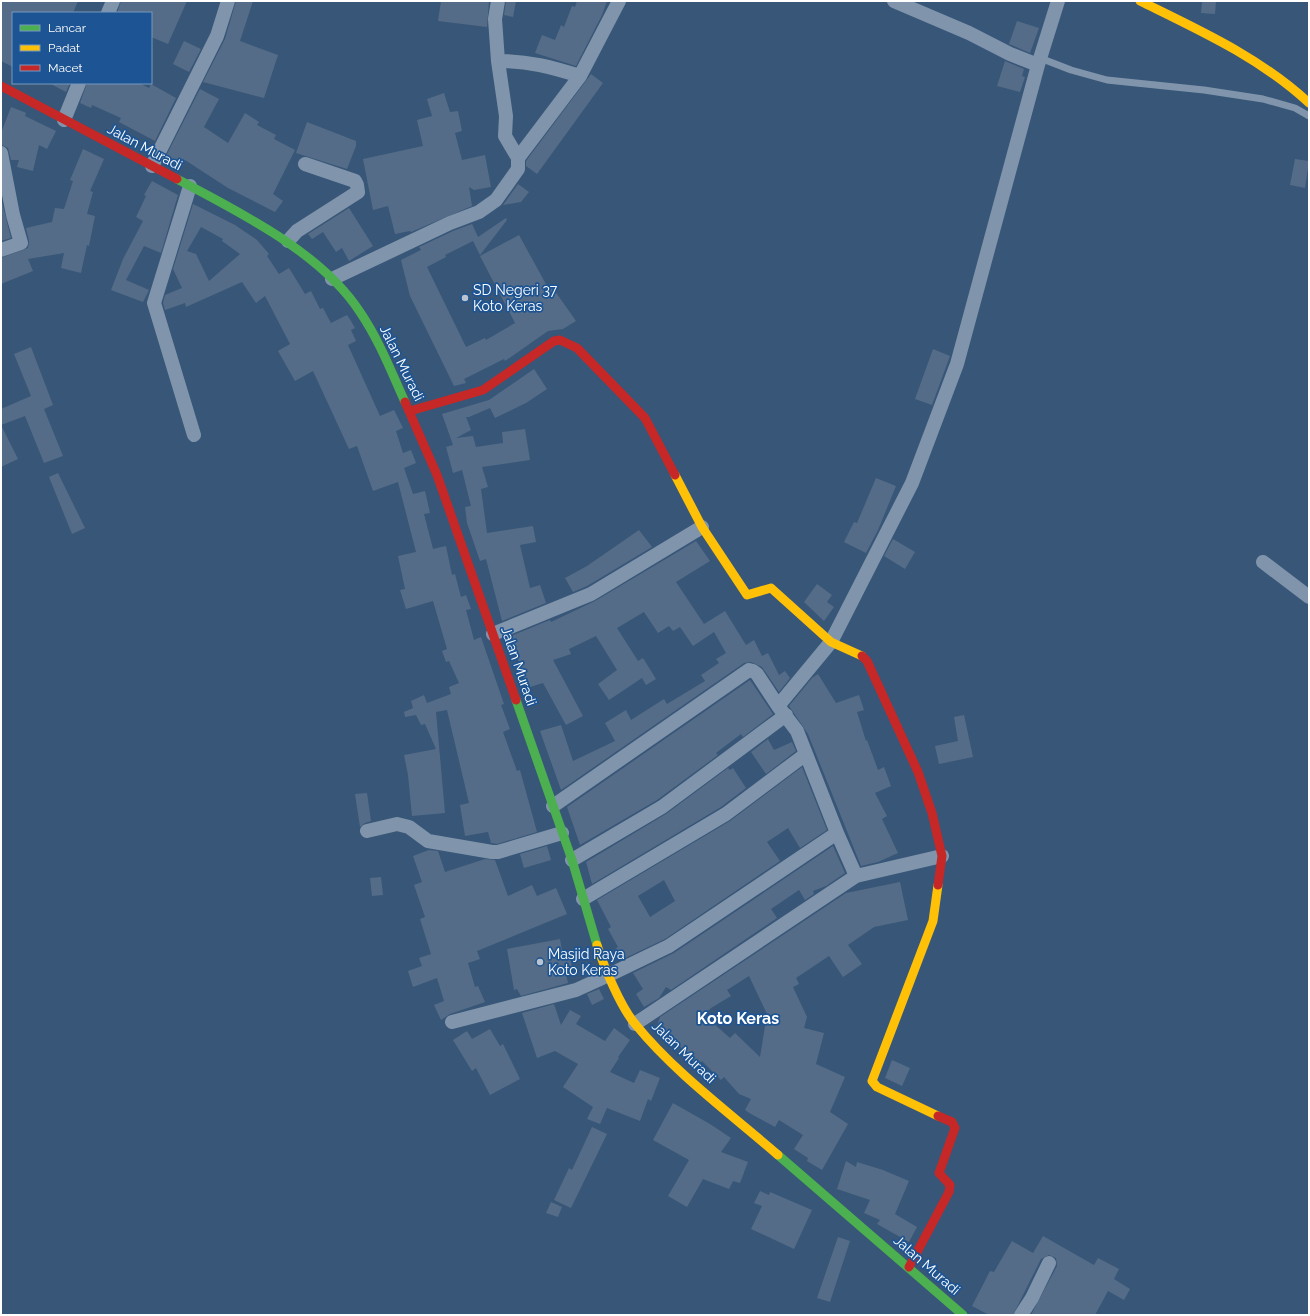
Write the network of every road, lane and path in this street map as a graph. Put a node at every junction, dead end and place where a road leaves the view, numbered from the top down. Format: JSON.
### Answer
{"nodes":[{"id":1,"x":112,"y":1,"type":"edge"},
{"id":2,"x":228,"y":1,"type":"edge"},
{"id":3,"x":498,"y":1,"type":"edge"},
{"id":4,"x":619,"y":1,"type":"edge"},
{"id":5,"x":894,"y":1,"type":"edge"},
{"id":6,"x":1058,"y":1,"type":"edge"},
{"id":7,"x":1140,"y":1,"type":"edge"},
{"id":8,"x":108,"y":12,"type":"edge"},
{"id":9,"x":498,"y":61,"type":"junction"},
{"id":10,"x":1039,"y":61,"type":"junction"},
{"id":11,"x":580,"y":76,"type":"junction"},
{"id":12,"x":79,"y":84,"type":"edge"},
{"id":13,"x":1,"y":86,"type":"edge"},
{"id":14,"x":1309,"y":103,"type":"edge"},
{"id":15,"x":1309,"y":116,"type":"edge"},
{"id":16,"x":64,"y":120,"type":"junction"},
{"id":17,"x":1,"y":152,"type":"edge"},
{"id":18,"x":518,"y":158,"type":"junction"},
{"id":19,"x":306,"y":164,"type":"dead end"},
{"id":20,"x":152,"y":166,"type":"junction"},
{"id":21,"x":190,"y":186,"type":"junction"},
{"id":22,"x":288,"y":241,"type":"junction"},
{"id":23,"x":1,"y":250,"type":"edge"},
{"id":24,"x":332,"y":279,"type":"junction"},
{"id":25,"x":410,"y":411,"type":"junction"},
{"id":26,"x":194,"y":435,"type":"dead end"},
{"id":27,"x":702,"y":527,"type":"junction"},
{"id":28,"x":1263,"y":562,"type":"dead end"},
{"id":29,"x":1309,"y":597,"type":"edge"},
{"id":30,"x":493,"y":634,"type":"junction"},
{"id":31,"x":831,"y":642,"type":"junction"},
{"id":32,"x":782,"y":710,"type":"junction"},
{"id":33,"x":806,"y":754,"type":"junction"},
{"id":34,"x":553,"y":806,"type":"junction"},
{"id":35,"x":367,"y":831,"type":"dead end"},
{"id":36,"x":562,"y":833,"type":"junction"},
{"id":37,"x":837,"y":833,"type":"junction"},
{"id":38,"x":942,"y":856,"type":"junction"},
{"id":39,"x":572,"y":860,"type":"junction"},
{"id":40,"x":856,"y":876,"type":"junction"},
{"id":41,"x":582,"y":900,"type":"junction"},
{"id":42,"x":609,"y":975,"type":"junction"},
{"id":43,"x":452,"y":1022,"type":"dead end"},
{"id":44,"x":636,"y":1024,"type":"junction"},
{"id":45,"x":1049,"y":1263,"type":"dead end"},
{"id":46,"x":909,"y":1267,"type":"junction"},
{"id":47,"x":962,"y":1315,"type":"edge"},
{"id":48,"x":1021,"y":1315,"type":"edge"}],
"edges":[{"from":1,"to":8,"type":"street"},
{"from":2,"to":20,"type":"street"},
{"from":3,"to":9,"type":"street"},
{"from":4,"to":11,"type":"street"},
{"from":5,"to":10,"type":"street"},
{"from":6,"to":10,"type":"street"},
{"from":7,"to":14,"type":"main road"},
{"from":9,"to":11,"type":"street"},
{"from":9,"to":18,"type":"street"},
{"from":10,"to":15,"type":"lane"},
{"from":10,"to":31,"type":"street"},
{"from":11,"to":18,"type":"street"},
{"from":12,"to":16,"type":"street"},
{"from":13,"to":16,"type":"main road","name":"Jalan Muradi"},
{"from":16,"to":20,"type":"main road","name":"Jalan Muradi"},
{"from":17,"to":23,"type":"street"},
{"from":18,"to":24,"type":"street"},
{"from":19,"to":22,"type":"street"},
{"from":20,"to":21,"type":"main road","name":"Jalan Muradi"},
{"from":21,"to":22,"type":"main road","name":"Jalan Muradi"},
{"from":21,"to":26,"type":"street"},
{"from":22,"to":24,"type":"main road","name":"Jalan Muradi"},
{"from":24,"to":25,"type":"main road","name":"Jalan Muradi"},
{"from":25,"to":27,"type":"main road"},
{"from":25,"to":30,"type":"main road","name":"Jalan Muradi"},
{"from":27,"to":30,"type":"street"},
{"from":27,"to":31,"type":"main road"},
{"from":28,"to":29,"type":"street"},
{"from":30,"to":34,"type":"main road","name":"Jalan Muradi"},
{"from":31,"to":32,"type":"street"},
{"from":31,"to":38,"type":"main road"},
{"from":32,"to":33,"type":"street"},
{"from":32,"to":34,"type":"street"},
{"from":32,"to":39,"type":"street"},
{"from":33,"to":37,"type":"street"},
{"from":33,"to":41,"type":"street"},
{"from":34,"to":36,"type":"main road","name":"Jalan Muradi"},
{"from":35,"to":36,"type":"street"},
{"from":36,"to":39,"type":"main road","name":"Jalan Muradi"},
{"from":37,"to":40,"type":"street"},
{"from":37,"to":42,"type":"street"},
{"from":38,"to":40,"type":"street"},
{"from":38,"to":46,"type":"main road"},
{"from":39,"to":41,"type":"main road","name":"Jalan Muradi"},
{"from":40,"to":44,"type":"street"},
{"from":41,"to":42,"type":"main road","name":"Jalan Muradi"},
{"from":42,"to":43,"type":"street"},
{"from":42,"to":44,"type":"main road","name":"Jalan Muradi"},
{"from":44,"to":46,"type":"main road","name":"Jalan Muradi"},
{"from":45,"to":48,"type":"street"},
{"from":46,"to":47,"type":"main road","name":"Jalan Muradi"}]}
